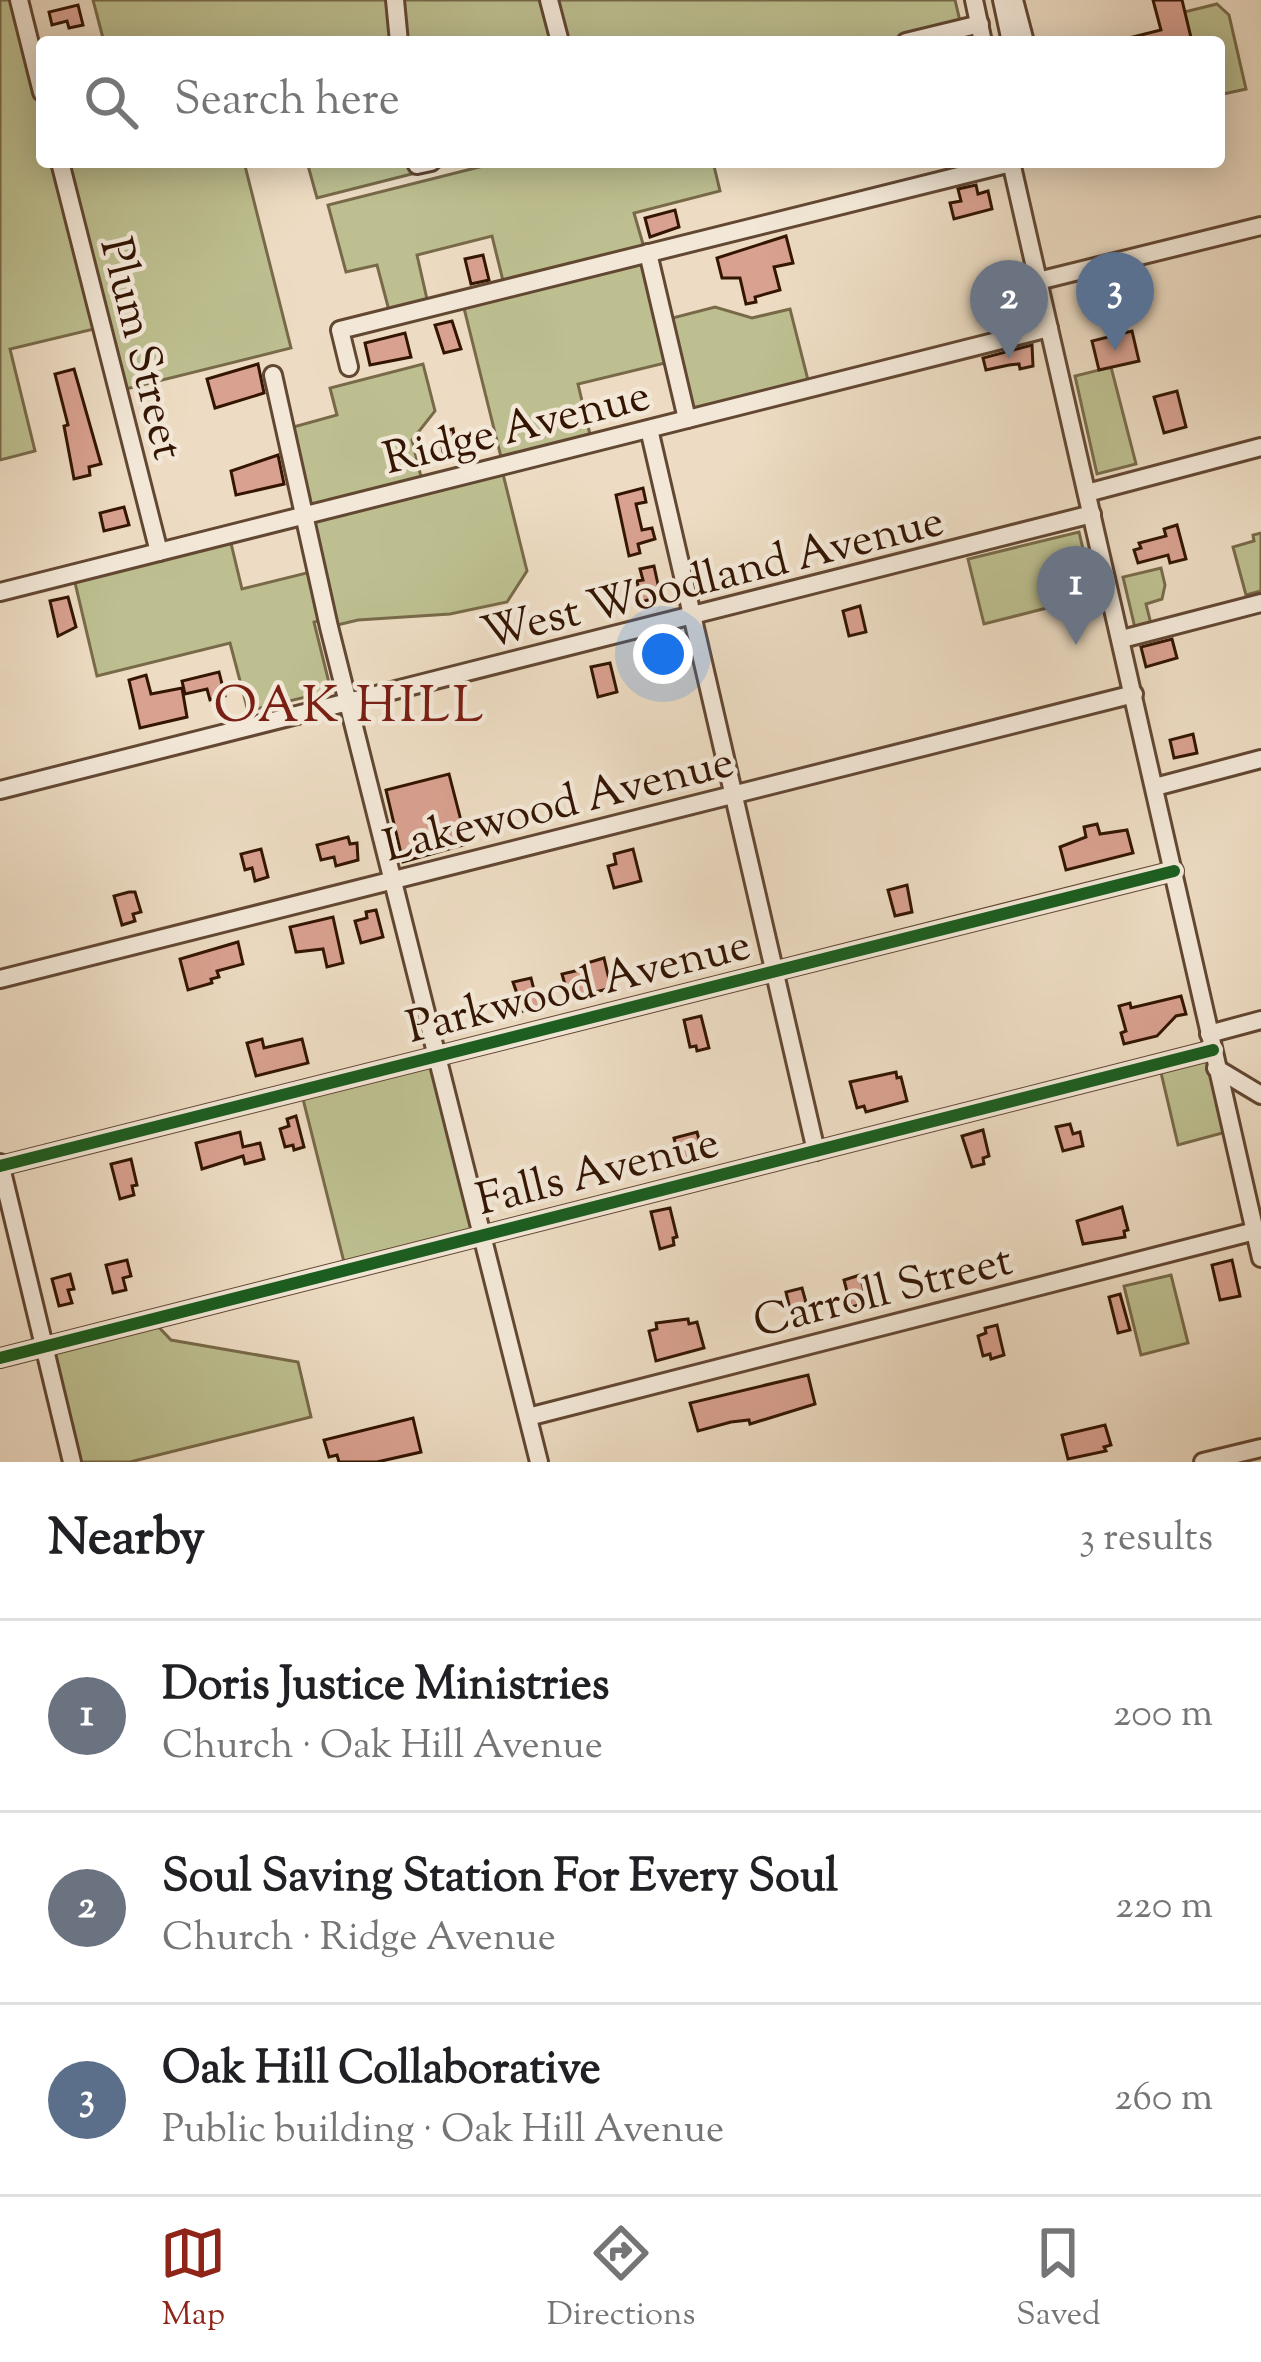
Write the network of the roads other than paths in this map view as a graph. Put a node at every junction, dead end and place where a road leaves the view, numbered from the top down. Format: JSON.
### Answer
{"nodes":[{"id":1,"x":19,"y":0,"type":"edge"},
{"id":2,"x":550,"y":0,"type":"edge"},
{"id":3,"x":974,"y":0,"type":"edge"},
{"id":4,"x":1002,"y":0,"type":"edge"},
{"id":5,"x":1014,"y":0,"type":"edge"},
{"id":6,"x":390,"y":2,"type":"edge"},
{"id":7,"x":398,"y":36,"type":"edge"},
{"id":8,"x":559,"y":36,"type":"edge"},
{"id":9,"x":981,"y":36,"type":"edge"},
{"id":10,"x":1010,"y":36,"type":"edge"},
{"id":11,"x":1023,"y":36,"type":"edge"},
{"id":12,"x":36,"y":68,"type":"edge"},
{"id":13,"x":62,"y":168,"type":"edge"},
{"id":14,"x":987,"y":168,"type":"edge"},
{"id":15,"x":1012,"y":168,"type":"edge"},
{"id":16,"x":1261,"y":226,"type":"edge"},
{"id":17,"x":648,"y":253,"type":"junction"},
{"id":18,"x":1038,"y":281,"type":"junction"},
{"id":19,"x":1049,"y":328,"type":"junction"},
{"id":20,"x":349,"y":367,"type":"dead end"},
{"id":21,"x":273,"y":374,"type":"dead end"},
{"id":22,"x":687,"y":419,"type":"junction"},
{"id":23,"x":649,"y":428,"type":"junction"},
{"id":24,"x":1261,"y":447,"type":"edge"},
{"id":25,"x":1087,"y":493,"type":"junction"},
{"id":26,"x":1092,"y":514,"type":"junction"},
{"id":27,"x":305,"y":515,"type":"junction"},
{"id":28,"x":159,"y":552,"type":"junction"},
{"id":29,"x":0,"y":592,"type":"edge"},
{"id":30,"x":1261,"y":603,"type":"edge"},
{"id":31,"x":692,"y":617,"type":"junction"},
{"id":32,"x":1122,"y":639,"type":"junction"},
{"id":33,"x":1134,"y":694,"type":"junction"},
{"id":34,"x":349,"y":704,"type":"junction"},
{"id":35,"x":1261,"y":759,"type":"edge"},
{"id":36,"x":1155,"y":787,"type":"junction"},
{"id":37,"x":0,"y":790,"type":"edge"},
{"id":38,"x":734,"y":795,"type":"junction"},
{"id":39,"x":1174,"y":872,"type":"junction"},
{"id":40,"x":393,"y":880,"type":"junction"},
{"id":41,"x":775,"y":972,"type":"junction"},
{"id":42,"x":0,"y":979,"type":"edge"},
{"id":43,"x":1261,"y":1020,"type":"edge"},
{"id":44,"x":1213,"y":1050,"type":"junction"},
{"id":45,"x":437,"y":1056,"type":"junction"},
{"id":46,"x":1261,"y":1095,"type":"edge"},
{"id":47,"x":816,"y":1151,"type":"junction"},
{"id":48,"x":0,"y":1165,"type":"edge"},
{"id":49,"x":1255,"y":1231,"type":"junction"},
{"id":50,"x":482,"y":1236,"type":"junction"},
{"id":51,"x":1261,"y":1258,"type":"edge"},
{"id":52,"x":44,"y":1347,"type":"junction"},
{"id":53,"x":0,"y":1358,"type":"edge"},
{"id":54,"x":528,"y":1417,"type":"junction"},
{"id":55,"x":1261,"y":1448,"type":"edge"},
{"id":56,"x":535,"y":1461,"type":"edge"},
{"id":57,"x":71,"y":1462,"type":"edge"},
{"id":58,"x":1203,"y":1462,"type":"edge"}],
"edges":[{"from":1,"to":12,"type":"street"},
{"from":2,"to":8,"type":"street"},
{"from":3,"to":9,"type":"street"},
{"from":4,"to":10,"type":"street"},
{"from":5,"to":11,"type":"street"},
{"from":6,"to":7,"type":"street"},
{"from":13,"to":28,"type":"street","name":"Plum Street"},
{"from":14,"to":17,"type":"street"},
{"from":15,"to":18,"type":"street"},
{"from":16,"to":18,"type":"street"},
{"from":17,"to":20,"type":"street"},
{"from":17,"to":22,"type":"street"},
{"from":18,"to":19,"type":"street"},
{"from":19,"to":22,"type":"street","name":"Ridge Avenue"},
{"from":19,"to":25,"type":"street"},
{"from":21,"to":27,"type":"street"},
{"from":22,"to":23,"type":"street","name":"Ridge Avenue"},
{"from":23,"to":27,"type":"street","name":"Ridge Avenue"},
{"from":23,"to":31,"type":"street"},
{"from":24,"to":25,"type":"street"},
{"from":25,"to":26,"type":"street"},
{"from":26,"to":31,"type":"street","name":"West Woodland Avenue"},
{"from":26,"to":32,"type":"street"},
{"from":27,"to":28,"type":"street","name":"Ridge Avenue"},
{"from":27,"to":34,"type":"street"},
{"from":28,"to":29,"type":"street","name":"Ridge Avenue"},
{"from":30,"to":32,"type":"street"},
{"from":31,"to":34,"type":"street","name":"West Woodland Avenue"},
{"from":31,"to":38,"type":"street"},
{"from":32,"to":33,"type":"street"},
{"from":33,"to":36,"type":"street"},
{"from":33,"to":38,"type":"street","name":"Lakewood Avenue"},
{"from":34,"to":37,"type":"street","name":"West Woodland Avenue"},
{"from":34,"to":40,"type":"street"},
{"from":35,"to":36,"type":"street"},
{"from":36,"to":39,"type":"street"},
{"from":38,"to":40,"type":"street","name":"Lakewood Avenue"},
{"from":38,"to":41,"type":"street"},
{"from":39,"to":41,"type":"street","name":"Parkwood Avenue"},
{"from":39,"to":44,"type":"street"},
{"from":40,"to":42,"type":"street","name":"Lakewood Avenue"},
{"from":40,"to":45,"type":"street"},
{"from":41,"to":45,"type":"street","name":"Parkwood Avenue"},
{"from":41,"to":47,"type":"street"},
{"from":43,"to":44,"type":"street","name":"Falls Avenue"},
{"from":44,"to":46,"type":"street"},
{"from":44,"to":47,"type":"street","name":"Falls Avenue"},
{"from":44,"to":49,"type":"street"},
{"from":45,"to":48,"type":"street","name":"Parkwood Avenue"},
{"from":45,"to":50,"type":"street"},
{"from":47,"to":50,"type":"street","name":"Falls Avenue"},
{"from":48,"to":52,"type":"street"},
{"from":49,"to":51,"type":"street"},
{"from":49,"to":54,"type":"street","name":"Carroll Street"},
{"from":50,"to":52,"type":"street","name":"Falls Avenue"},
{"from":50,"to":54,"type":"street"},
{"from":52,"to":53,"type":"street","name":"Falls Avenue"},
{"from":52,"to":57,"type":"street"},
{"from":54,"to":56,"type":"street"},
{"from":55,"to":58,"type":"street"}]}
